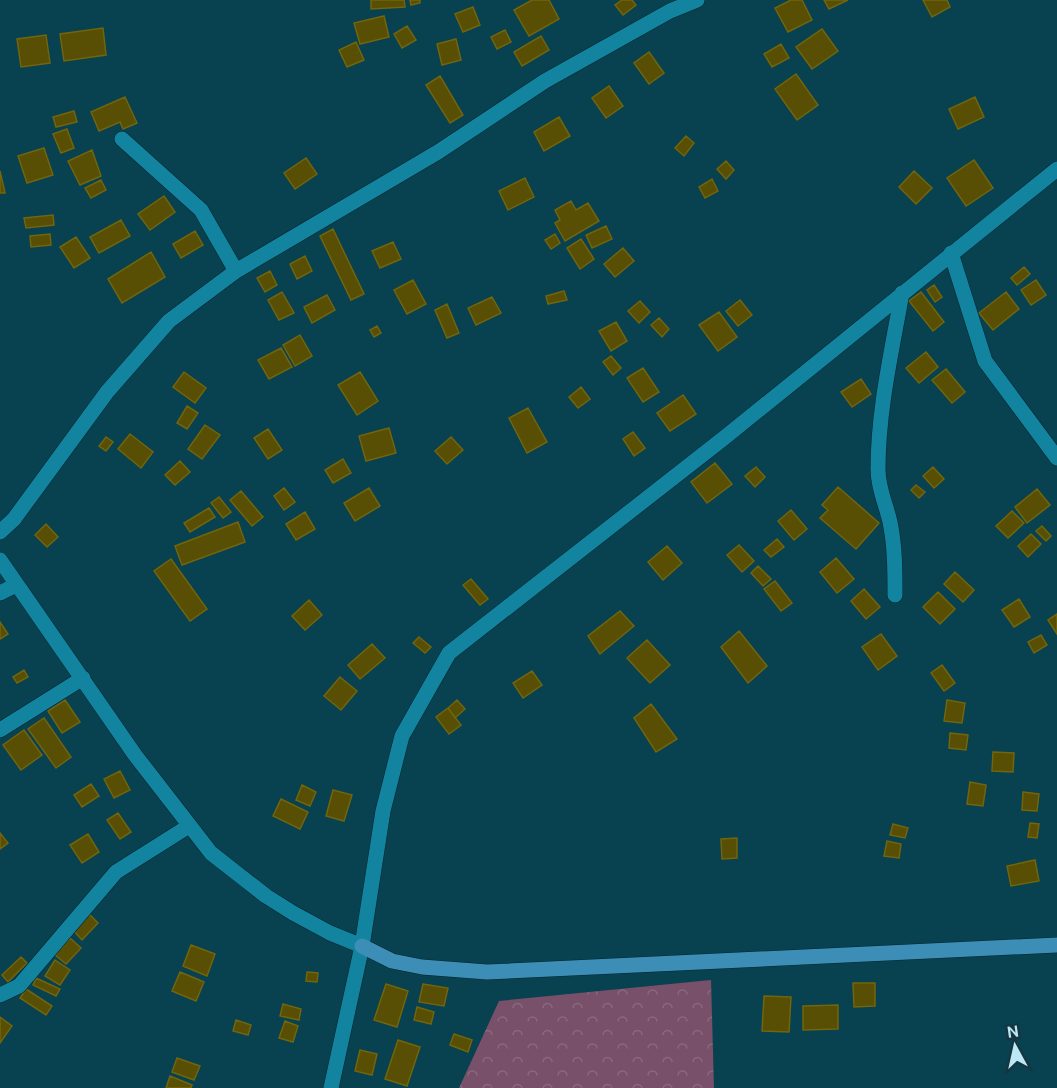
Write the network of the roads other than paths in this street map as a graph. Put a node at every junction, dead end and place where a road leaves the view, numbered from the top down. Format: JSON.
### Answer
{"nodes":[{"id":1,"x":697,"y":0,"type":"edge"},
{"id":2,"x":122,"y":138,"type":"dead end"},
{"id":3,"x":1057,"y":169,"type":"edge"},
{"id":4,"x":951,"y":254,"type":"junction"},
{"id":5,"x":236,"y":271,"type":"junction"},
{"id":6,"x":902,"y":293,"type":"junction"},
{"id":7,"x":1057,"y":458,"type":"edge"},
{"id":8,"x":0,"y":532,"type":"edge"},
{"id":9,"x":0,"y":560,"type":"edge"},
{"id":10,"x":16,"y":585,"type":"junction"},
{"id":11,"x":0,"y":593,"type":"edge"},
{"id":12,"x":895,"y":595,"type":"dead end"},
{"id":13,"x":83,"y":678,"type":"junction"},
{"id":14,"x":0,"y":730,"type":"edge"},
{"id":15,"x":189,"y":826,"type":"junction"},
{"id":16,"x":1057,"y":945,"type":"edge"},
{"id":17,"x":362,"y":946,"type":"junction"},
{"id":18,"x":0,"y":995,"type":"edge"},
{"id":19,"x":331,"y":1088,"type":"edge"}],
"edges":[{"from":1,"to":5,"type":"street"},
{"from":2,"to":5,"type":"street"},
{"from":3,"to":4,"type":"street"},
{"from":4,"to":6,"type":"street"},
{"from":4,"to":7,"type":"street"},
{"from":5,"to":8,"type":"street"},
{"from":6,"to":12,"type":"street"},
{"from":6,"to":17,"type":"street"},
{"from":9,"to":10,"type":"street"},
{"from":10,"to":11,"type":"street"},
{"from":10,"to":13,"type":"street"},
{"from":13,"to":14,"type":"street"},
{"from":13,"to":15,"type":"street"},
{"from":15,"to":17,"type":"street"},
{"from":15,"to":18,"type":"street"},
{"from":16,"to":17,"type":"street"},
{"from":17,"to":19,"type":"street"}]}
